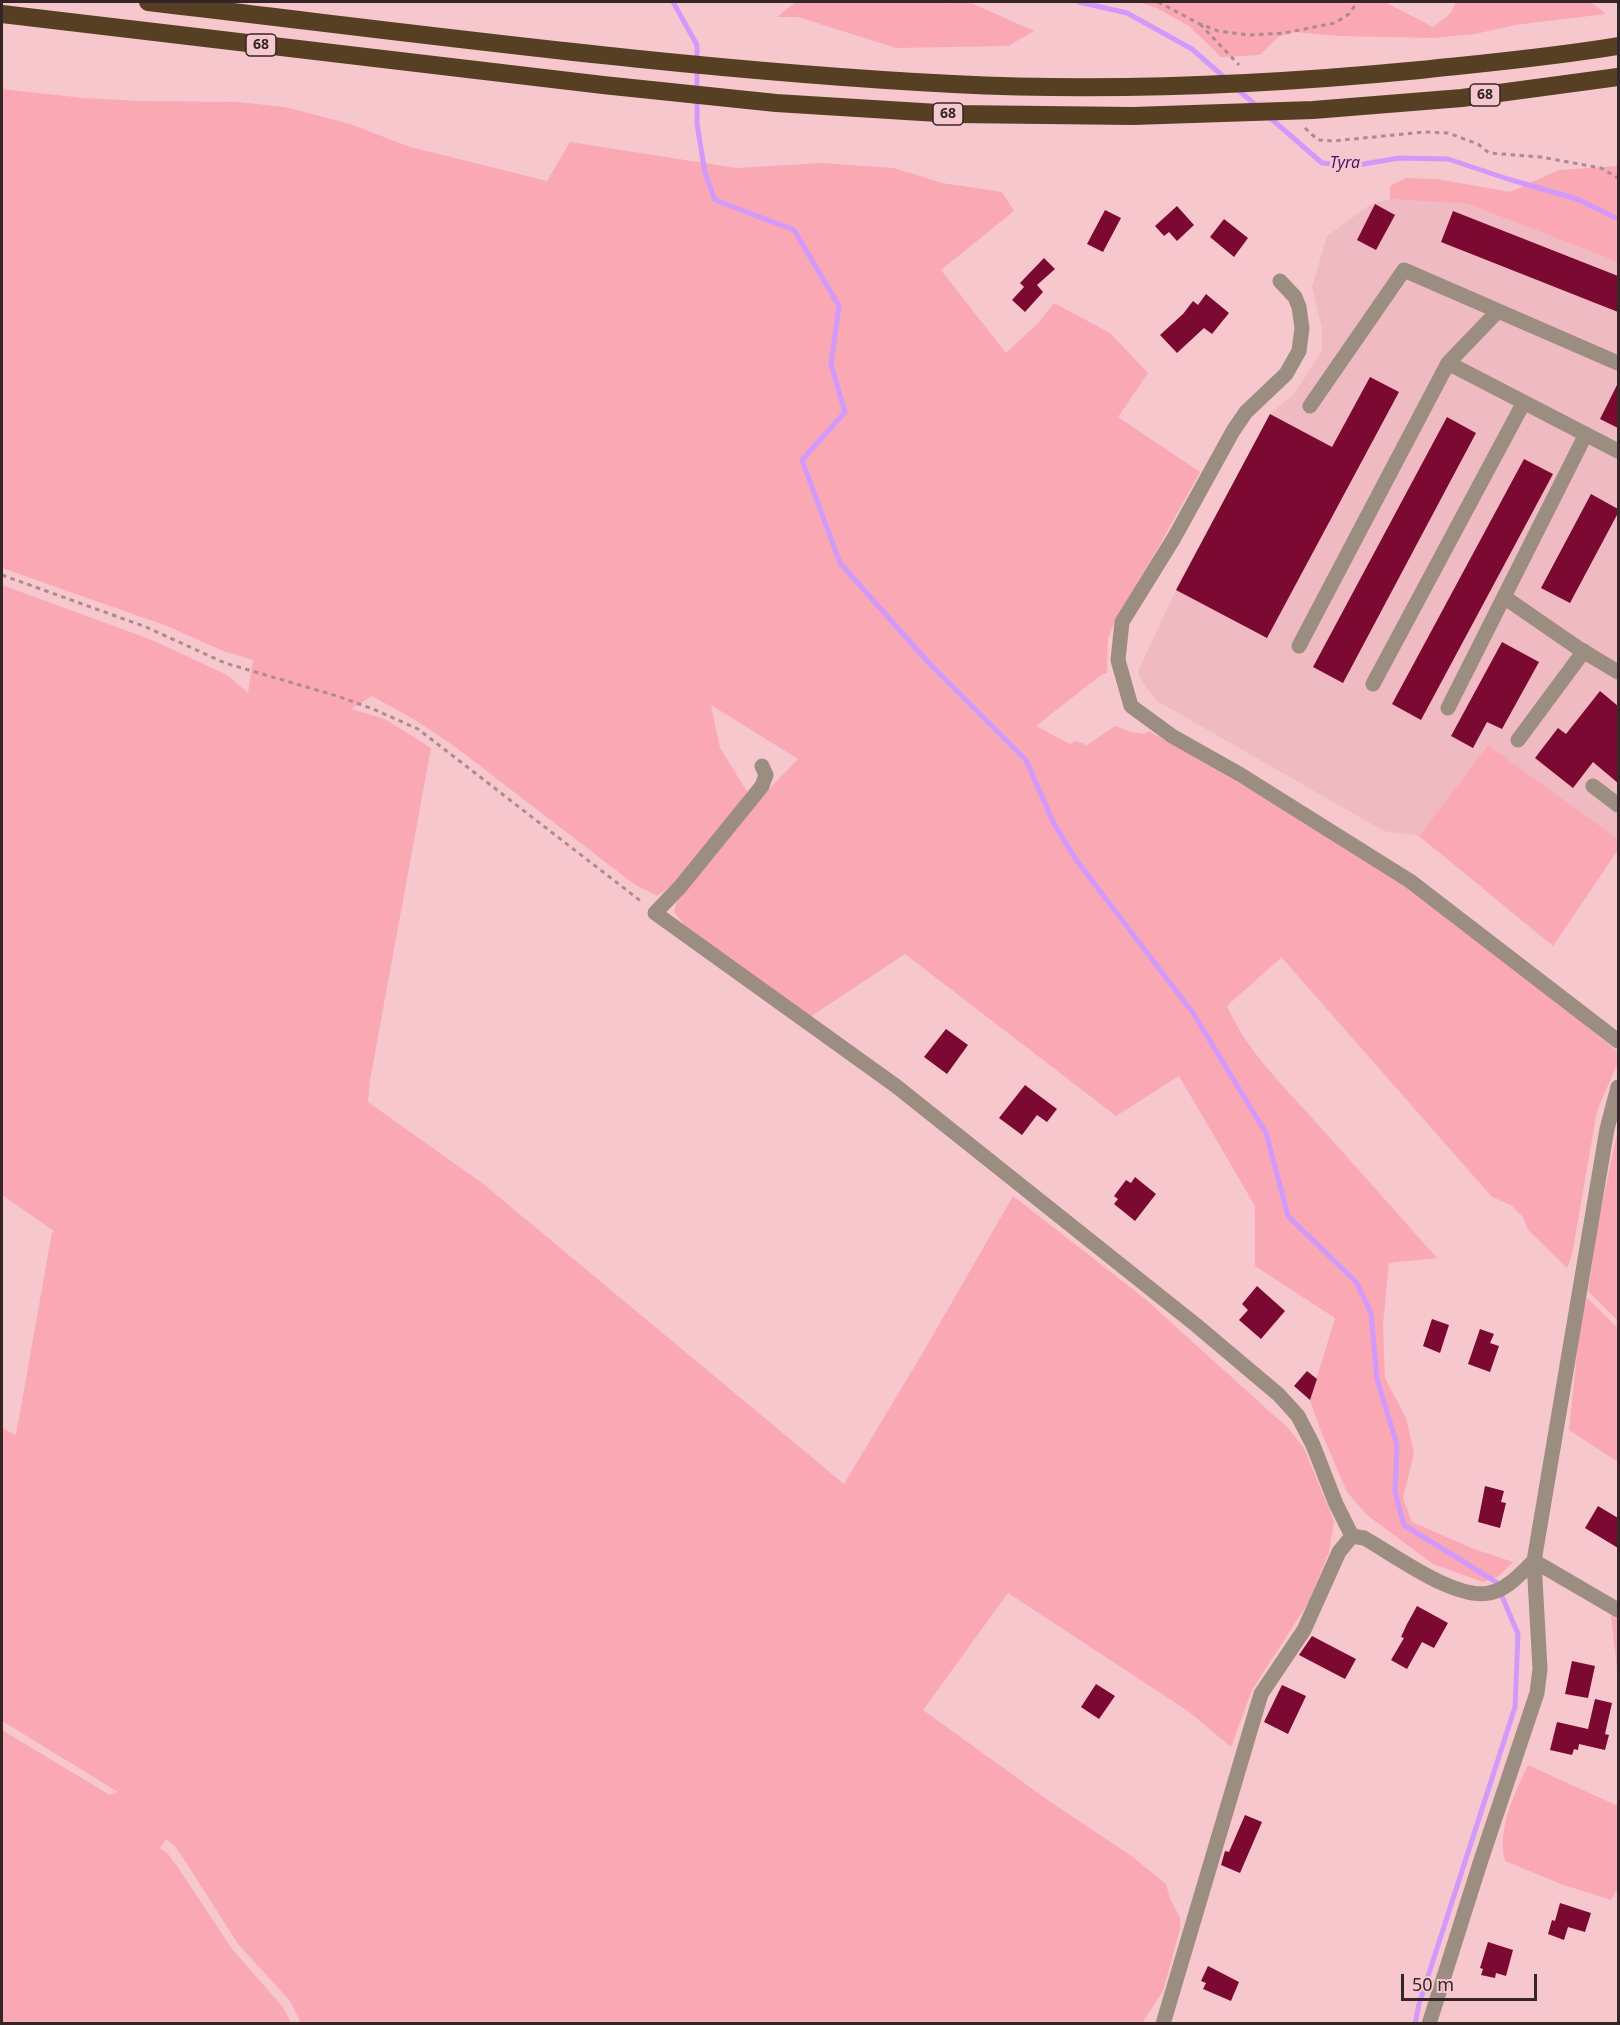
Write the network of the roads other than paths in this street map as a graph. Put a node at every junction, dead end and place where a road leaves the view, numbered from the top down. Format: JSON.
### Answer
{"nodes":[{"id":1,"x":148,"y":2,"type":"edge"},
{"id":2,"x":2,"y":14,"type":"edge"},
{"id":3,"x":1618,"y":46,"type":"edge"},
{"id":4,"x":1618,"y":77,"type":"edge"},
{"id":5,"x":1280,"y":281,"type":"dead end"},
{"id":6,"x":1498,"y":311,"type":"junction"},
{"id":7,"x":1448,"y":363,"type":"junction"},
{"id":8,"x":1618,"y":363,"type":"edge"},
{"id":9,"x":1524,"y":402,"type":"junction"},
{"id":10,"x":1310,"y":406,"type":"dead end"},
{"id":11,"x":1586,"y":434,"type":"junction"},
{"id":12,"x":1618,"y":451,"type":"edge"},
{"id":13,"x":1504,"y":597,"type":"junction"},
{"id":14,"x":1299,"y":646,"type":"dead end"},
{"id":15,"x":1584,"y":651,"type":"junction"},
{"id":16,"x":1618,"y":672,"type":"edge"},
{"id":17,"x":1373,"y":684,"type":"dead end"},
{"id":18,"x":1448,"y":708,"type":"dead end"},
{"id":19,"x":1518,"y":740,"type":"dead end"},
{"id":20,"x":762,"y":766,"type":"dead end"},
{"id":21,"x":1593,"y":786,"type":"dead end"},
{"id":22,"x":1618,"y":805,"type":"edge"},
{"id":23,"x":1618,"y":1041,"type":"edge"},
{"id":24,"x":1618,"y":1087,"type":"edge"},
{"id":25,"x":1352,"y":1536,"type":"junction"},
{"id":26,"x":1534,"y":1561,"type":"junction"},
{"id":27,"x":1618,"y":1610,"type":"edge"},
{"id":28,"x":1163,"y":2024,"type":"edge"},
{"id":29,"x":1429,"y":2024,"type":"edge"}],
"edges":[{"from":1,"to":3,"type":"highway","number":"68"},
{"from":2,"to":4,"type":"highway","number":"68"},
{"from":5,"to":23,"type":"street"},
{"from":6,"to":7,"type":"street"},
{"from":6,"to":8,"type":"street"},
{"from":6,"to":10,"type":"street"},
{"from":7,"to":9,"type":"street"},
{"from":7,"to":14,"type":"street"},
{"from":9,"to":11,"type":"street"},
{"from":9,"to":17,"type":"street"},
{"from":11,"to":12,"type":"street"},
{"from":11,"to":13,"type":"street"},
{"from":13,"to":15,"type":"street"},
{"from":13,"to":18,"type":"street"},
{"from":15,"to":16,"type":"street"},
{"from":15,"to":19,"type":"street"},
{"from":20,"to":25,"type":"street"},
{"from":21,"to":22,"type":"street"},
{"from":24,"to":26,"type":"street"},
{"from":25,"to":26,"type":"street"},
{"from":25,"to":28,"type":"street"},
{"from":26,"to":27,"type":"street"},
{"from":26,"to":29,"type":"street"}]}
